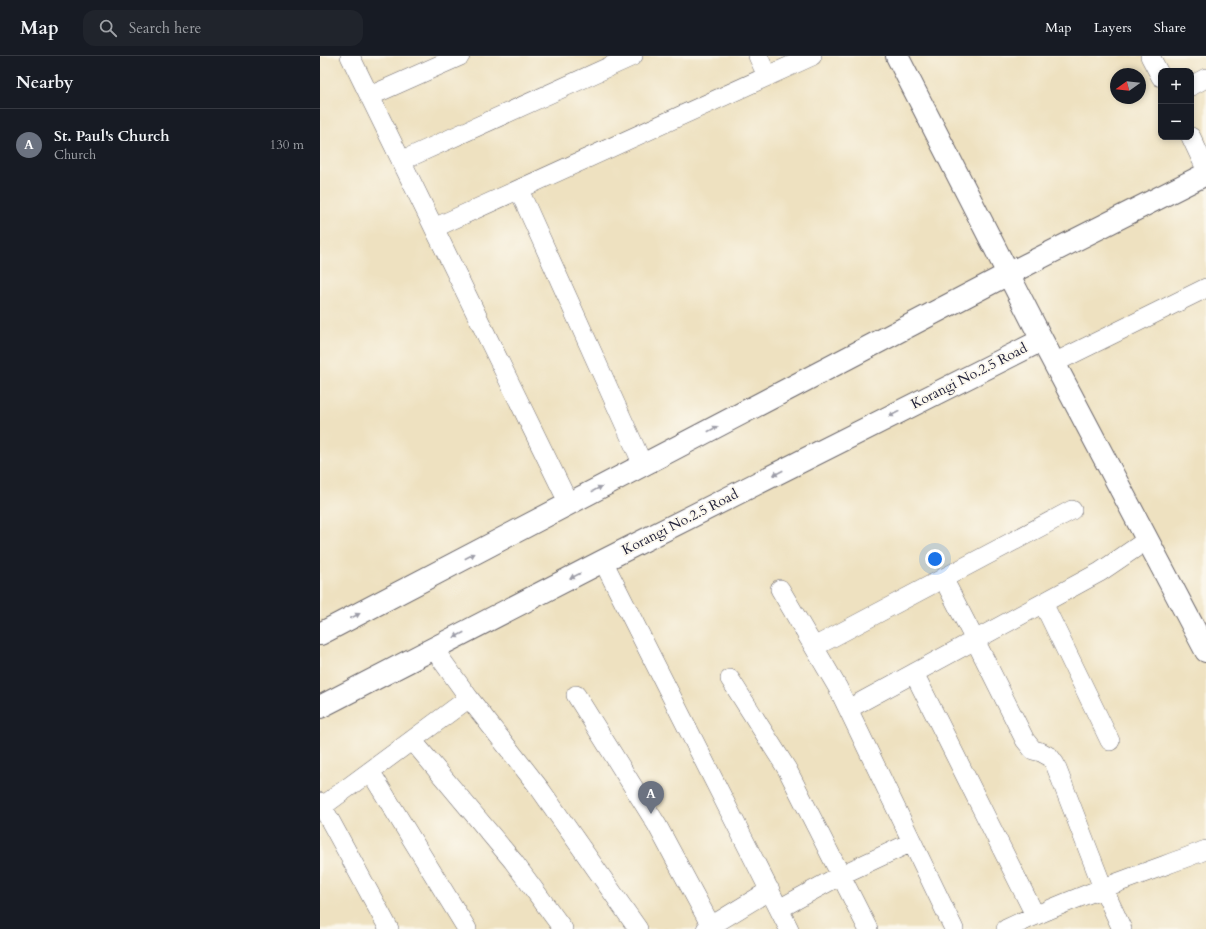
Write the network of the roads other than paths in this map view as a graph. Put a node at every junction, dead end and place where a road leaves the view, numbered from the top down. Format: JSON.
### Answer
{"nodes":[{"id":1,"x":350,"y":56,"type":"edge"},
{"id":2,"x":460,"y":56,"type":"edge"},
{"id":3,"x":633,"y":56,"type":"edge"},
{"id":4,"x":758,"y":56,"type":"edge"},
{"id":5,"x":812,"y":56,"type":"edge"},
{"id":6,"x":897,"y":56,"type":"edge"},
{"id":7,"x":1150,"y":56,"type":"edge"},
{"id":8,"x":1158,"y":71,"type":"edge"},
{"id":9,"x":768,"y":76,"type":"junction"},
{"id":10,"x":1206,"y":78,"type":"edge"},
{"id":11,"x":1194,"y":84,"type":"edge"},
{"id":12,"x":370,"y":96,"type":"junction"},
{"id":13,"x":1192,"y":140,"type":"edge"},
{"id":14,"x":401,"y":161,"type":"junction"},
{"id":15,"x":1206,"y":168,"type":"edge"},
{"id":16,"x":1206,"y":174,"type":"edge"},
{"id":17,"x":519,"y":190,"type":"junction"},
{"id":18,"x":434,"y":228,"type":"junction"},
{"id":19,"x":1008,"y":274,"type":"junction"},
{"id":20,"x":1206,"y":288,"type":"edge"},
{"id":21,"x":1042,"y":340,"type":"junction"},
{"id":22,"x":1054,"y":363,"type":"junction"},
{"id":23,"x":643,"y":465,"type":"junction"},
{"id":24,"x":569,"y":504,"type":"junction"},
{"id":25,"x":1072,"y":510,"type":"dead end"},
{"id":26,"x":1148,"y":540,"type":"junction"},
{"id":27,"x":603,"y":561,"type":"junction"},
{"id":28,"x":943,"y":578,"type":"junction"},
{"id":29,"x":780,"y":589,"type":"dead end"},
{"id":30,"x":1043,"y":603,"type":"junction"},
{"id":31,"x":320,"y":634,"type":"edge"},
{"id":32,"x":975,"y":640,"type":"junction"},
{"id":33,"x":814,"y":647,"type":"junction"},
{"id":34,"x":433,"y":648,"type":"junction"},
{"id":35,"x":1206,"y":651,"type":"edge"},
{"id":36,"x":914,"y":673,"type":"junction"},
{"id":37,"x":730,"y":679,"type":"dead end"},
{"id":38,"x":576,"y":696,"type":"dead end"},
{"id":39,"x":469,"y":698,"type":"junction"},
{"id":40,"x":320,"y":707,"type":"edge"},
{"id":41,"x":848,"y":709,"type":"junction"},
{"id":42,"x":412,"y":740,"type":"junction"},
{"id":43,"x":1110,"y":741,"type":"dead end"},
{"id":44,"x":370,"y":771,"type":"junction"},
{"id":45,"x":321,"y":804,"type":"edge"},
{"id":46,"x":912,"y":842,"type":"junction"},
{"id":47,"x":1206,"y":850,"type":"edge"},
{"id":48,"x":841,"y":875,"type":"junction"},
{"id":49,"x":1103,"y":888,"type":"junction"},
{"id":50,"x":770,"y":890,"type":"junction"},
{"id":51,"x":779,"y":909,"type":"junction"},
{"id":52,"x":1035,"y":915,"type":"junction"},
{"id":53,"x":709,"y":928,"type":"edge"},
{"id":54,"x":389,"y":929,"type":"edge"},
{"id":55,"x":467,"y":929,"type":"edge"},
{"id":56,"x":563,"y":929,"type":"edge"},
{"id":57,"x":638,"y":929,"type":"edge"},
{"id":58,"x":789,"y":929,"type":"edge"},
{"id":59,"x":868,"y":929,"type":"edge"},
{"id":60,"x":954,"y":929,"type":"edge"},
{"id":61,"x":1006,"y":929,"type":"edge"},
{"id":62,"x":1122,"y":929,"type":"edge"}],
"edges":[{"from":1,"to":12,"type":"street"},
{"from":2,"to":12,"type":"street"},
{"from":3,"to":14,"type":"street"},
{"from":4,"to":9,"type":"street"},
{"from":5,"to":9,"type":"street"},
{"from":6,"to":19,"type":"street"},
{"from":7,"to":8,"type":"street"},
{"from":9,"to":17,"type":"street"},
{"from":10,"to":11,"type":"street"},
{"from":12,"to":14,"type":"street"},
{"from":13,"to":15,"type":"street"},
{"from":14,"to":18,"type":"street"},
{"from":16,"to":19,"type":"street"},
{"from":17,"to":18,"type":"street"},
{"from":17,"to":23,"type":"street"},
{"from":18,"to":24,"type":"street"},
{"from":19,"to":21,"type":"street"},
{"from":23,"to":19,"type":"street","one_way":true},
{"from":20,"to":22,"type":"street"},
{"from":21,"to":22,"type":"street"},
{"from":21,"to":27,"type":"street","name":"Korangi No.2.5 Road","one_way":true},
{"from":22,"to":26,"type":"street"},
{"from":24,"to":23,"type":"street","one_way":true},
{"from":31,"to":24,"type":"street","one_way":true},
{"from":25,"to":28,"type":"street"},
{"from":26,"to":30,"type":"street"},
{"from":26,"to":35,"type":"street"},
{"from":27,"to":34,"type":"street","name":"Korangi No.2.5 Road","one_way":true},
{"from":27,"to":50,"type":"street"},
{"from":28,"to":32,"type":"street"},
{"from":28,"to":33,"type":"street"},
{"from":29,"to":33,"type":"street"},
{"from":30,"to":32,"type":"street"},
{"from":30,"to":43,"type":"street"},
{"from":32,"to":36,"type":"street"},
{"from":32,"to":49,"type":"street"},
{"from":33,"to":41,"type":"street"},
{"from":34,"to":39,"type":"street"},
{"from":34,"to":40,"type":"street","name":"Korangi No.2.5 Road"},
{"from":36,"to":41,"type":"street"},
{"from":36,"to":52,"type":"street"},
{"from":37,"to":48,"type":"street"},
{"from":38,"to":53,"type":"street"},
{"from":39,"to":42,"type":"street"},
{"from":39,"to":57,"type":"street"},
{"from":41,"to":46,"type":"street"},
{"from":42,"to":44,"type":"street"},
{"from":42,"to":56,"type":"street"},
{"from":44,"to":45,"type":"street"},
{"from":44,"to":55,"type":"street"},
{"from":45,"to":54,"type":"street"},
{"from":46,"to":48,"type":"street"},
{"from":46,"to":60,"type":"street"},
{"from":47,"to":49,"type":"street"},
{"from":48,"to":51,"type":"street"},
{"from":48,"to":59,"type":"street"},
{"from":49,"to":52,"type":"street"},
{"from":49,"to":62,"type":"street"},
{"from":50,"to":51,"type":"street"},
{"from":50,"to":53,"type":"street"},
{"from":51,"to":58,"type":"street"},
{"from":52,"to":61,"type":"street"}]}
